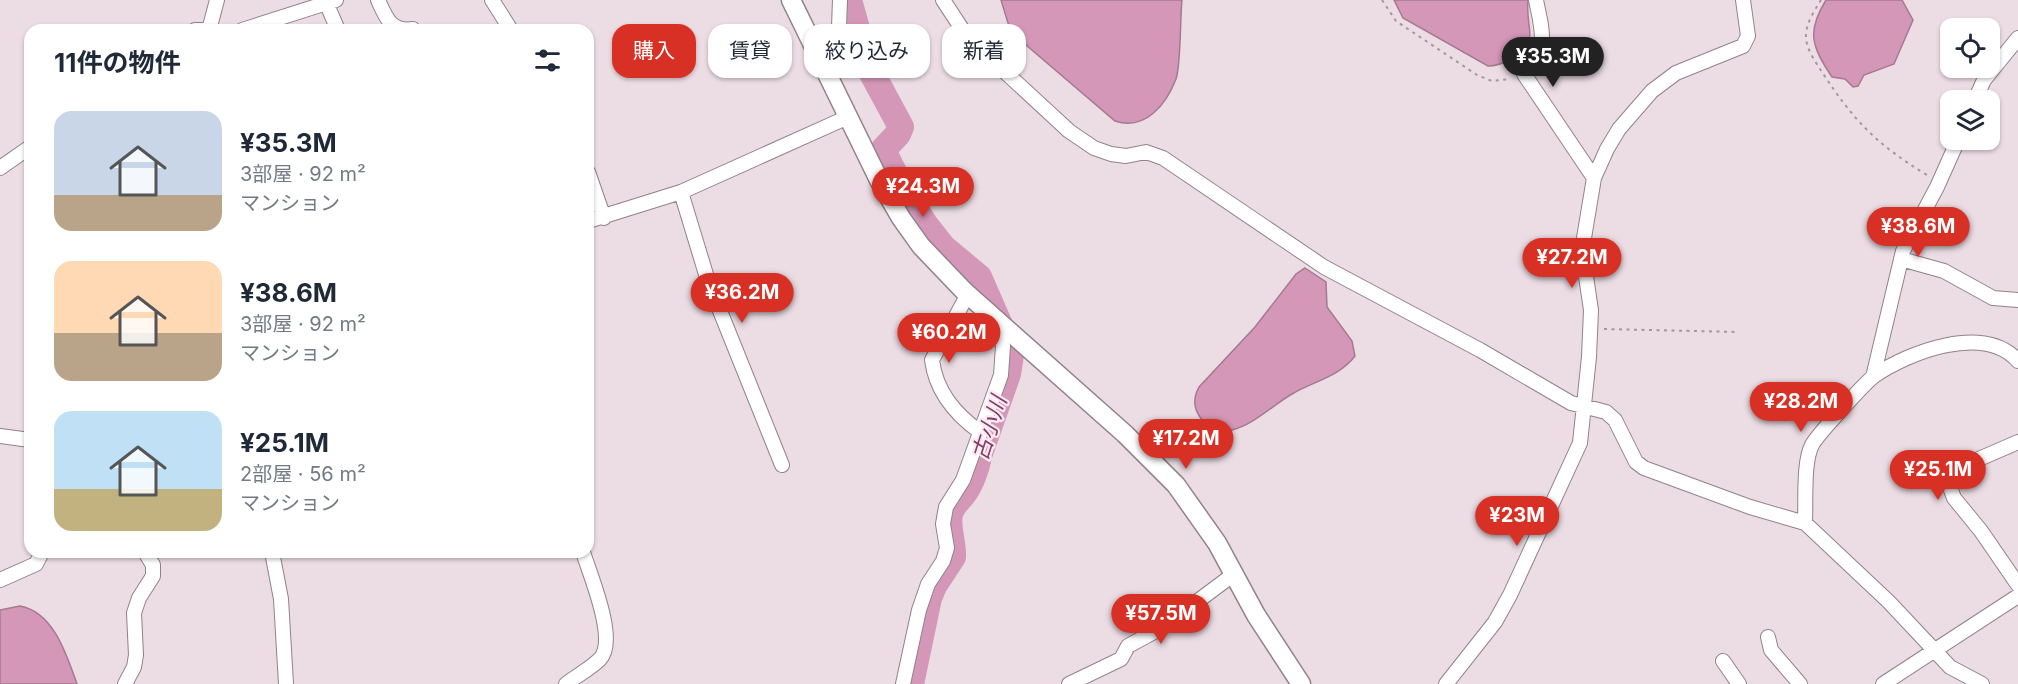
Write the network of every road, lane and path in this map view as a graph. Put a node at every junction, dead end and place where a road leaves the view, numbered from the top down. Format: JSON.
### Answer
{"nodes":[{"id":1,"x":217,"y":0,"type":"edge"},
{"id":2,"x":378,"y":0,"type":"edge"},
{"id":3,"x":492,"y":0,"type":"edge"},
{"id":4,"x":791,"y":0,"type":"edge"},
{"id":5,"x":840,"y":0,"type":"edge"},
{"id":6,"x":943,"y":0,"type":"edge"},
{"id":7,"x":1382,"y":0,"type":"edge"},
{"id":8,"x":1536,"y":0,"type":"edge"},
{"id":9,"x":1743,"y":0,"type":"edge"},
{"id":10,"x":1821,"y":0,"type":"edge"},
{"id":11,"x":330,"y":1,"type":"edge"},
{"id":12,"x":211,"y":24,"type":"edge"},
{"id":13,"x":260,"y":24,"type":"edge"},
{"id":14,"x":336,"y":24,"type":"edge"},
{"id":15,"x":391,"y":24,"type":"edge"},
{"id":16,"x":507,"y":24,"type":"edge"},
{"id":17,"x":840,"y":24,"type":"edge"},
{"id":18,"x":804,"y":28,"type":"edge"},
{"id":19,"x":2018,"y":38,"type":"edge"},
{"id":20,"x":1524,"y":74,"type":"junction"},
{"id":21,"x":828,"y":78,"type":"edge"},
{"id":22,"x":1980,"y":90,"type":"edge"},
{"id":23,"x":848,"y":117,"type":"junction"},
{"id":24,"x":1954,"y":150,"type":"edge"},
{"id":25,"x":24,"y":151,"type":"edge"},
{"id":26,"x":0,"y":168,"type":"edge"},
{"id":27,"x":1594,"y":178,"type":"junction"},
{"id":28,"x":1939,"y":183,"type":"junction"},
{"id":29,"x":594,"y":189,"type":"edge"},
{"id":30,"x":681,"y":192,"type":"junction"},
{"id":31,"x":604,"y":218,"type":"junction"},
{"id":32,"x":594,"y":220,"type":"edge"},
{"id":33,"x":1901,"y":259,"type":"junction"},
{"id":34,"x":968,"y":294,"type":"junction"},
{"id":35,"x":2018,"y":300,"type":"edge"},
{"id":36,"x":997,"y":321,"type":"junction"},
{"id":37,"x":1590,"y":328,"type":"junction"},
{"id":38,"x":1739,"y":332,"type":"dead end"},
{"id":39,"x":2018,"y":361,"type":"edge"},
{"id":40,"x":1873,"y":377,"type":"junction"},
{"id":41,"x":1585,"y":405,"type":"junction"},
{"id":42,"x":980,"y":432,"type":"junction"},
{"id":43,"x":0,"y":436,"type":"edge"},
{"id":44,"x":24,"y":439,"type":"edge"},
{"id":45,"x":2018,"y":442,"type":"edge"},
{"id":46,"x":782,"y":465,"type":"dead end"},
{"id":47,"x":1806,"y":523,"type":"junction"},
{"id":48,"x":39,"y":558,"type":"edge"},
{"id":49,"x":149,"y":558,"type":"edge"},
{"id":50,"x":273,"y":558,"type":"edge"},
{"id":51,"x":585,"y":558,"type":"edge"},
{"id":52,"x":1234,"y":574,"type":"junction"},
{"id":53,"x":0,"y":580,"type":"edge"},
{"id":54,"x":2018,"y":585,"type":"edge"},
{"id":55,"x":2018,"y":596,"type":"edge"},
{"id":56,"x":1768,"y":637,"type":"dead end"},
{"id":57,"x":1933,"y":651,"type":"junction"},
{"id":58,"x":1723,"y":661,"type":"dead end"},
{"id":59,"x":1950,"y":667,"type":"junction"},
{"id":60,"x":125,"y":684,"type":"edge"},
{"id":61,"x":286,"y":684,"type":"edge"},
{"id":62,"x":566,"y":684,"type":"edge"},
{"id":63,"x":903,"y":684,"type":"edge"},
{"id":64,"x":1070,"y":684,"type":"edge"},
{"id":65,"x":1301,"y":684,"type":"edge"},
{"id":66,"x":1446,"y":684,"type":"edge"},
{"id":67,"x":1739,"y":684,"type":"edge"},
{"id":68,"x":1800,"y":684,"type":"edge"},
{"id":69,"x":1883,"y":684,"type":"edge"},
{"id":70,"x":1951,"y":684,"type":"edge"},
{"id":71,"x":1982,"y":684,"type":"edge"}],
"edges":[{"from":1,"to":12,"type":"street"},
{"from":2,"to":15,"type":"street"},
{"from":3,"to":16,"type":"street"},
{"from":4,"to":18,"type":"street"},
{"from":5,"to":17,"type":"street"},
{"from":6,"to":41,"type":"street"},
{"from":7,"to":20,"type":"path"},
{"from":8,"to":20,"type":"street"},
{"from":9,"to":27,"type":"street"},
{"from":10,"to":28,"type":"path"},
{"from":11,"to":13,"type":"street"},
{"from":11,"to":14,"type":"street"},
{"from":19,"to":22,"type":"street"},
{"from":20,"to":27,"type":"street"},
{"from":21,"to":23,"type":"street"},
{"from":23,"to":30,"type":"street"},
{"from":23,"to":34,"type":"street"},
{"from":24,"to":28,"type":"street"},
{"from":25,"to":26,"type":"street"},
{"from":27,"to":37,"type":"street"},
{"from":28,"to":33,"type":"street"},
{"from":29,"to":31,"type":"street"},
{"from":30,"to":31,"type":"street"},
{"from":30,"to":46,"type":"street"},
{"from":31,"to":32,"type":"street"},
{"from":33,"to":35,"type":"street"},
{"from":33,"to":40,"type":"street"},
{"from":34,"to":36,"type":"street"},
{"from":34,"to":42,"type":"street"},
{"from":36,"to":42,"type":"street"},
{"from":36,"to":52,"type":"street"},
{"from":37,"to":38,"type":"path"},
{"from":37,"to":41,"type":"street"},
{"from":39,"to":40,"type":"street"},
{"from":40,"to":47,"type":"street"},
{"from":41,"to":47,"type":"street"},
{"from":41,"to":66,"type":"street"},
{"from":42,"to":63,"type":"street"},
{"from":43,"to":44,"type":"street"},
{"from":45,"to":54,"type":"street"},
{"from":47,"to":57,"type":"street"},
{"from":48,"to":53,"type":"street"},
{"from":49,"to":60,"type":"street"},
{"from":50,"to":61,"type":"street"},
{"from":51,"to":62,"type":"street"},
{"from":52,"to":64,"type":"street"},
{"from":52,"to":65,"type":"street"},
{"from":55,"to":57,"type":"street"},
{"from":56,"to":68,"type":"street"},
{"from":57,"to":59,"type":"street"},
{"from":57,"to":69,"type":"street"},
{"from":58,"to":67,"type":"street"},
{"from":59,"to":70,"type":"street"},
{"from":59,"to":71,"type":"street"}]}
